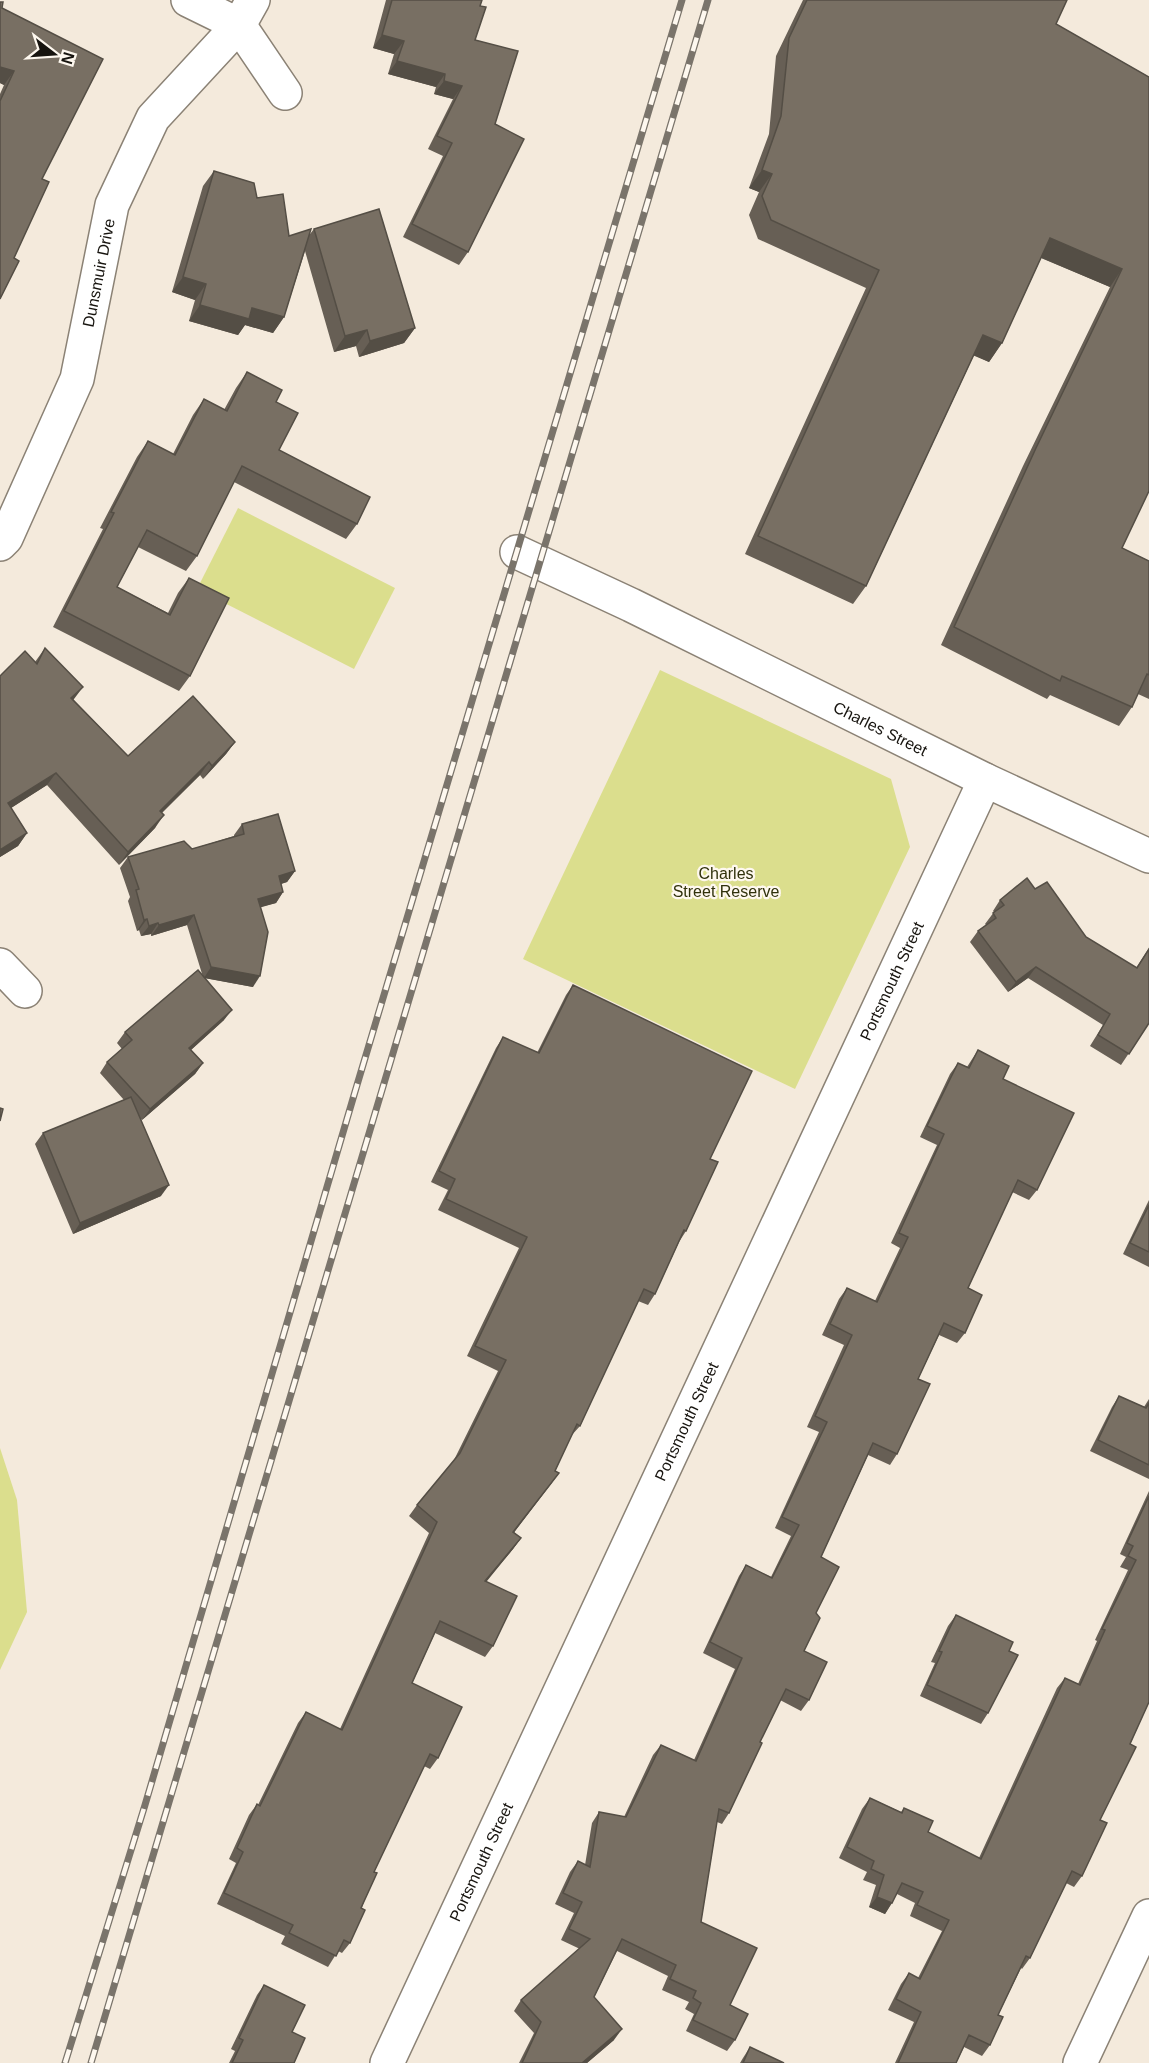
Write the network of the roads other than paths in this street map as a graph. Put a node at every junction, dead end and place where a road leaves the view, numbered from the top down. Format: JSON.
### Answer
{"nodes":[{"id":1,"x":188,"y":0,"type":"edge"},
{"id":2,"x":246,"y":12,"type":"edge"},
{"id":3,"x":285,"y":93,"type":"dead end"},
{"id":4,"x":0,"y":544,"type":"edge"},
{"id":5,"x":517,"y":552,"type":"dead end"},
{"id":6,"x":985,"y":780,"type":"junction"},
{"id":7,"x":1149,"y":856,"type":"edge"},
{"id":8,"x":0,"y":965,"type":"edge"},
{"id":9,"x":25,"y":991,"type":"dead end"},
{"id":10,"x":1149,"y":1916,"type":"edge"},
{"id":11,"x":387,"y":2063,"type":"edge"},
{"id":12,"x":1080,"y":2063,"type":"edge"}],
"edges":[{"from":1,"to":2,"type":"street"},
{"from":2,"to":3,"type":"street"},
{"from":2,"to":4,"type":"street","name":"Dunsmuir Drive"},
{"from":5,"to":6,"type":"street","name":"Charles Street"},
{"from":6,"to":7,"type":"street","name":"Charles Street"},
{"from":6,"to":11,"type":"street","name":"Portsmouth Street"},
{"from":8,"to":9,"type":"street"},
{"from":10,"to":12,"type":"street"}]}
